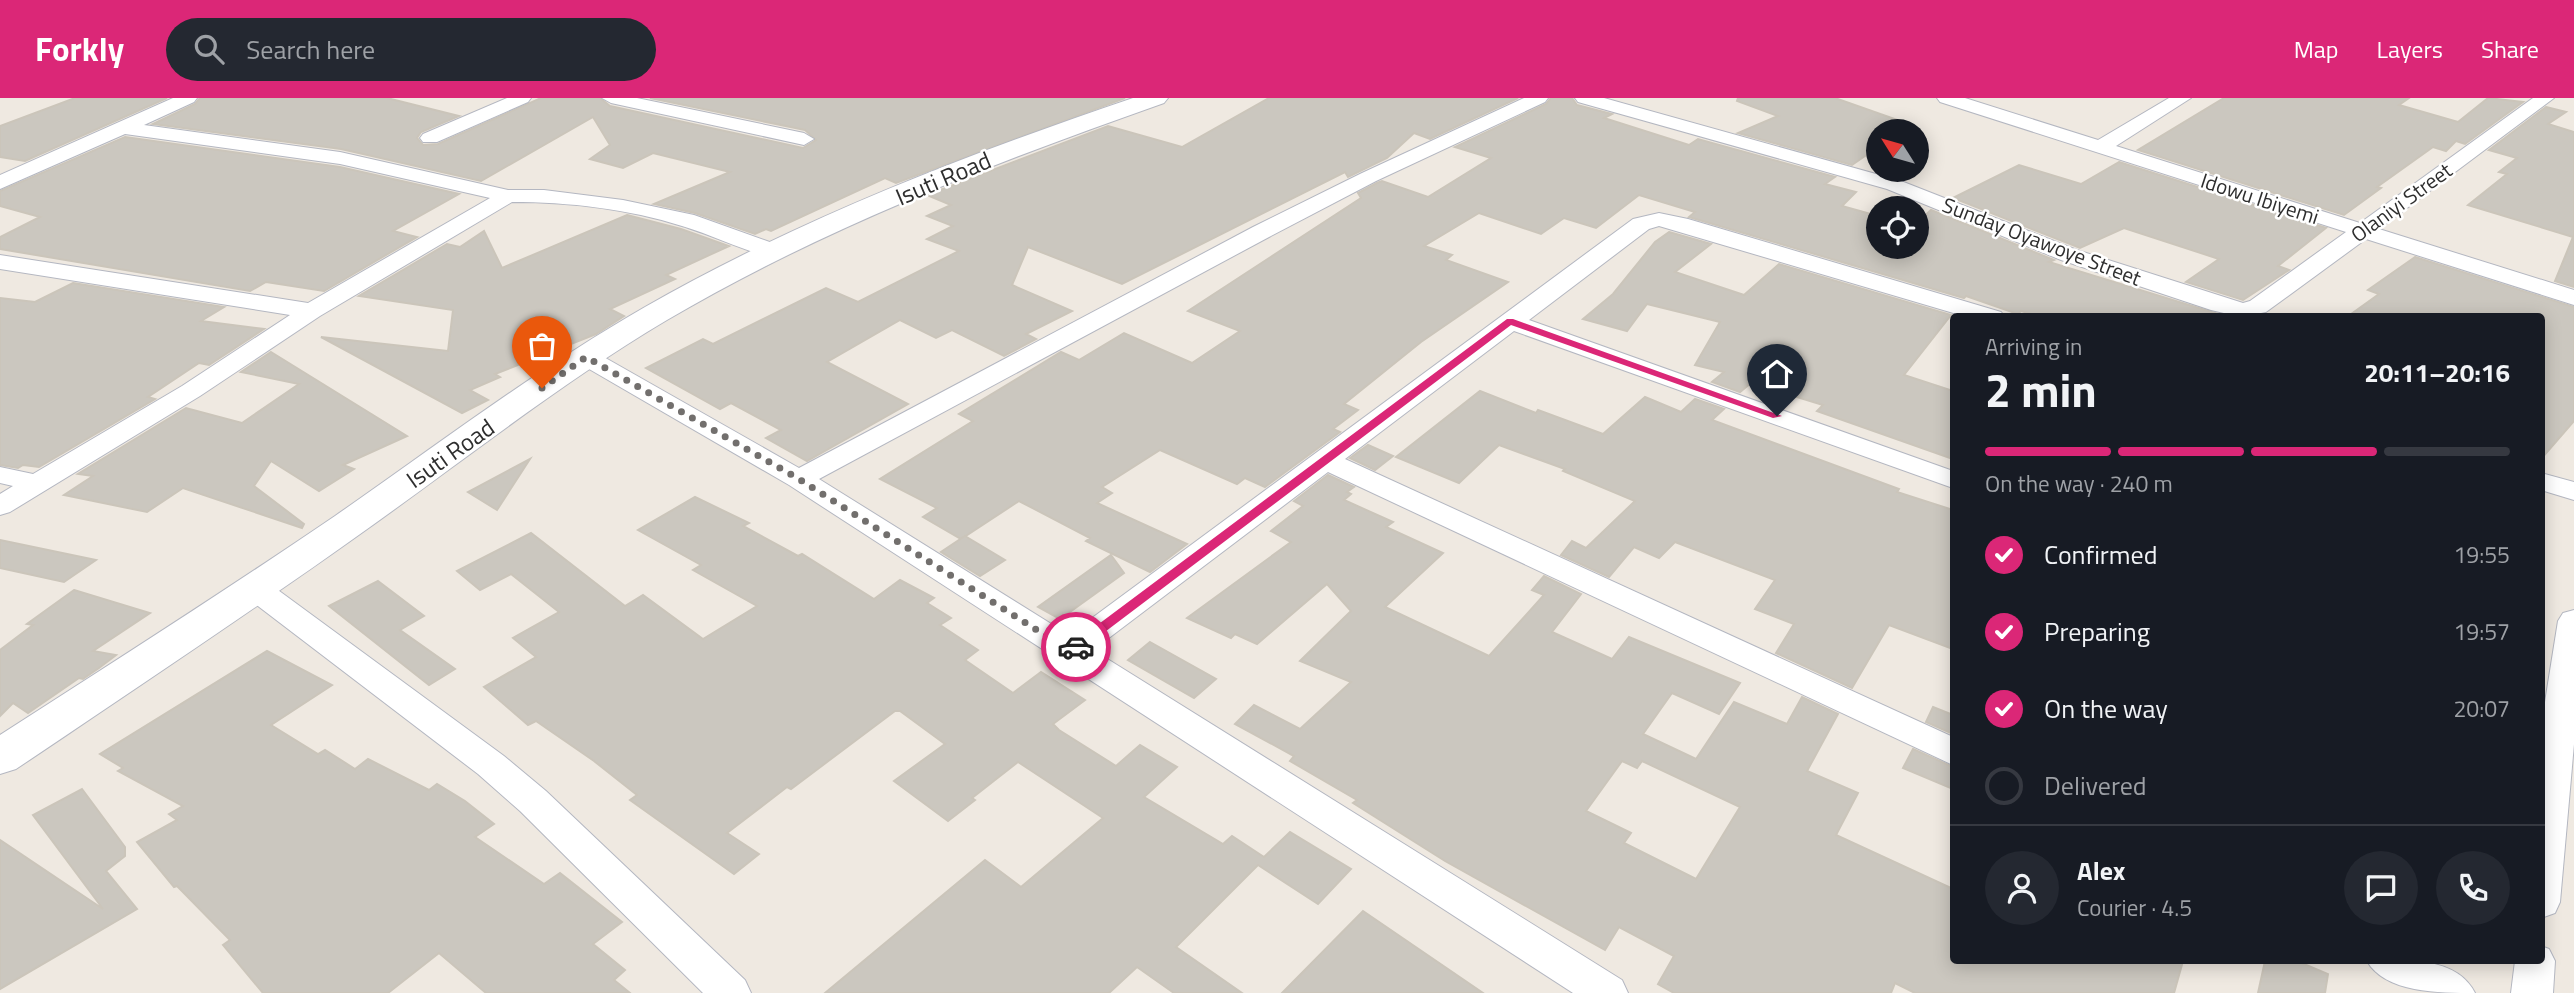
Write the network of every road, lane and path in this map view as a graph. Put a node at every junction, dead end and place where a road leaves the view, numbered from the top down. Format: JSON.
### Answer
{"nodes":[{"id":1,"x":188,"y":98,"type":"edge"},
{"id":2,"x":522,"y":98,"type":"edge"},
{"id":3,"x":611,"y":98,"type":"edge"},
{"id":4,"x":1156,"y":98,"type":"edge"},
{"id":5,"x":1539,"y":98,"type":"edge"},
{"id":6,"x":1584,"y":98,"type":"edge"},
{"id":7,"x":1946,"y":98,"type":"edge"},
{"id":8,"x":2182,"y":98,"type":"edge"},
{"id":9,"x":2545,"y":98,"type":"edge"},
{"id":10,"x":124,"y":128,"type":"junction"},
{"id":11,"x":430,"y":138,"type":"dead end"},
{"id":12,"x":804,"y":139,"type":"dead end"},
{"id":13,"x":2101,"y":147,"type":"junction"},
{"id":14,"x":0,"y":183,"type":"edge"},
{"id":15,"x":508,"y":196,"type":"junction"},
{"id":16,"x":2362,"y":230,"type":"junction"},
{"id":17,"x":773,"y":251,"type":"junction"},
{"id":18,"x":0,"y":262,"type":"edge"},
{"id":19,"x":2574,"y":299,"type":"edge"},
{"id":20,"x":2258,"y":307,"type":"joint"},
{"id":21,"x":312,"y":311,"type":"junction"},
{"id":22,"x":1979,"y":313,"type":"edge"},
{"id":23,"x":1510,"y":321,"type":"junction"},
{"id":24,"x":586,"y":357,"type":"junction"},
{"id":25,"x":1325,"y":460,"type":"junction"},
{"id":26,"x":0,"y":475,"type":"edge"},
{"id":27,"x":799,"y":479,"type":"junction"},
{"id":28,"x":1950,"y":479,"type":"edge"},
{"id":29,"x":2545,"y":482,"type":"edge"},
{"id":30,"x":36,"y":483,"type":"junction"},
{"id":31,"x":2574,"y":491,"type":"edge"},
{"id":32,"x":0,"y":506,"type":"edge"},
{"id":33,"x":256,"y":589,"type":"junction"},
{"id":34,"x":2574,"y":621,"type":"edge"},
{"id":35,"x":1070,"y":651,"type":"junction"},
{"id":36,"x":2559,"y":698,"type":"edge"},
{"id":37,"x":1950,"y":751,"type":"edge"},
{"id":38,"x":0,"y":757,"type":"edge"},
{"id":39,"x":2545,"y":857,"type":"edge"},
{"id":40,"x":2393,"y":964,"type":"edge"},
{"id":41,"x":2535,"y":964,"type":"edge"},
{"id":42,"x":730,"y":993,"type":"edge"},
{"id":43,"x":1607,"y":993,"type":"edge"},
{"id":44,"x":2454,"y":993,"type":"edge"},
{"id":45,"x":2532,"y":993,"type":"edge"}],
"edges":[{"from":1,"to":10,"type":"street"},
{"from":2,"to":11,"type":"street"},
{"from":3,"to":12,"type":"street"},
{"from":4,"to":17,"type":"street","name":"Isuti Road"},
{"from":5,"to":27,"type":"street"},
{"from":6,"to":20,"type":"street","name":"Sunday Oyawoye Street"},
{"from":7,"to":13,"type":"street","name":"Idowu Ibiyemi"},
{"from":8,"to":13,"type":"street"},
{"from":9,"to":16,"type":"street","name":"Olaniyi Street"},
{"from":10,"to":14,"type":"street"},
{"from":10,"to":15,"type":"street"},
{"from":13,"to":16,"type":"street","name":"Idowu Ibiyemi"},
{"from":15,"to":17,"type":"street"},
{"from":15,"to":21,"type":"street"},
{"from":16,"to":19,"type":"street","name":"Idowu Ibiyemi"},
{"from":16,"to":20,"type":"street","name":"Olaniyi Street"},
{"from":17,"to":24,"type":"street","name":"Isuti Road"},
{"from":18,"to":21,"type":"street"},
{"from":21,"to":30,"type":"street"},
{"from":22,"to":23,"type":"street"},
{"from":23,"to":25,"type":"street"},
{"from":23,"to":28,"type":"street"},
{"from":24,"to":27,"type":"street"},
{"from":24,"to":33,"type":"street","name":"Isuti Road"},
{"from":25,"to":35,"type":"street"},
{"from":25,"to":37,"type":"street"},
{"from":26,"to":30,"type":"street"},
{"from":27,"to":35,"type":"street"},
{"from":29,"to":31,"type":"street"},
{"from":30,"to":32,"type":"street"},
{"from":33,"to":38,"type":"street","name":"Isuti Road"},
{"from":33,"to":42,"type":"street"},
{"from":34,"to":36,"type":"street"},
{"from":35,"to":43,"type":"street"},
{"from":36,"to":39,"type":"street"},
{"from":40,"to":44,"type":"street"},
{"from":41,"to":45,"type":"street"}]}
